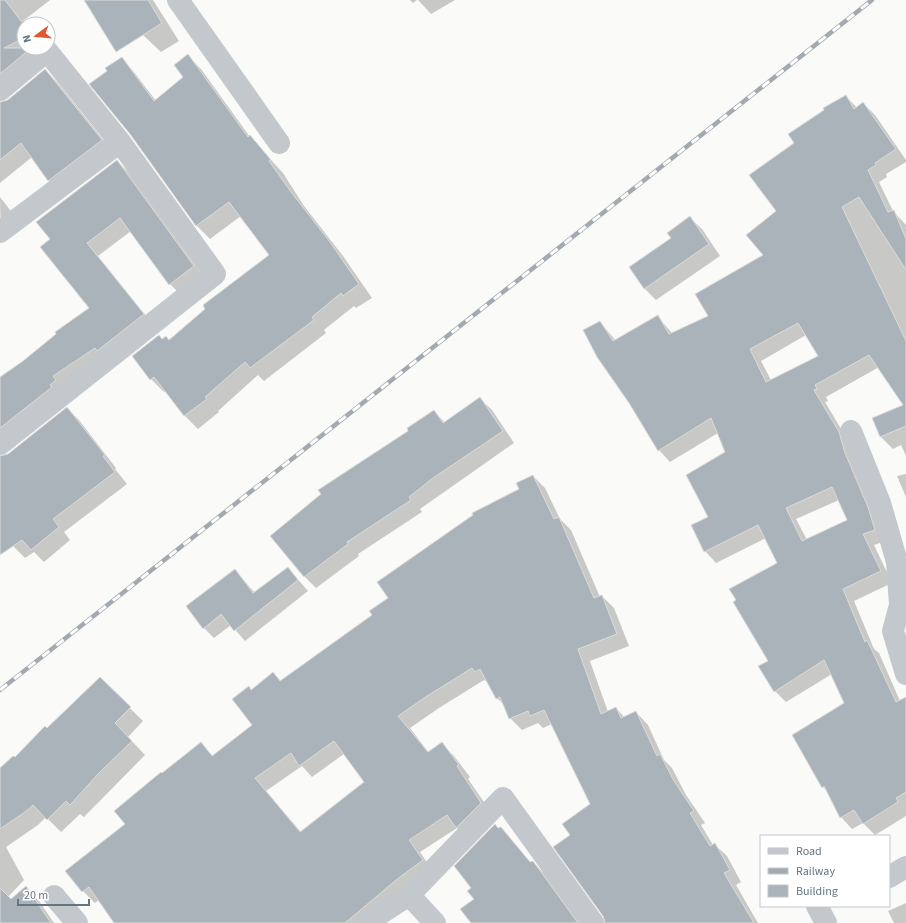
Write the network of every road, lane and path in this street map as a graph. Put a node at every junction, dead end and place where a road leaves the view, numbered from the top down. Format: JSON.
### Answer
{"nodes":[{"id":1,"x":178,"y":0,"type":"edge"},
{"id":2,"x":0,"y":90,"type":"edge"},
{"id":3,"x":120,"y":142,"type":"junction"},
{"id":4,"x":279,"y":143,"type":"dead end"},
{"id":5,"x":0,"y":232,"type":"edge"},
{"id":6,"x":851,"y":431,"type":"dead end"},
{"id":7,"x":0,"y":444,"type":"edge"},
{"id":8,"x":906,"y":674,"type":"edge"},
{"id":9,"x":906,"y":867,"type":"edge"},
{"id":10,"x":890,"y":876,"type":"edge"},
{"id":11,"x":409,"y":895,"type":"junction"},
{"id":12,"x":54,"y":896,"type":"dead end"},
{"id":13,"x":74,"y":922,"type":"edge"},
{"id":14,"x":366,"y":923,"type":"edge"},
{"id":15,"x":435,"y":923,"type":"edge"},
{"id":16,"x":593,"y":923,"type":"edge"}],
"edges":[{"from":1,"to":4,"type":"street"},
{"from":2,"to":3,"type":"street"},
{"from":3,"to":5,"type":"street"},
{"from":3,"to":7,"type":"street"},
{"from":6,"to":8,"type":"street"},
{"from":9,"to":10,"type":"street"},
{"from":11,"to":14,"type":"street"},
{"from":11,"to":15,"type":"street"},
{"from":11,"to":16,"type":"street"},
{"from":12,"to":13,"type":"street"}]}
